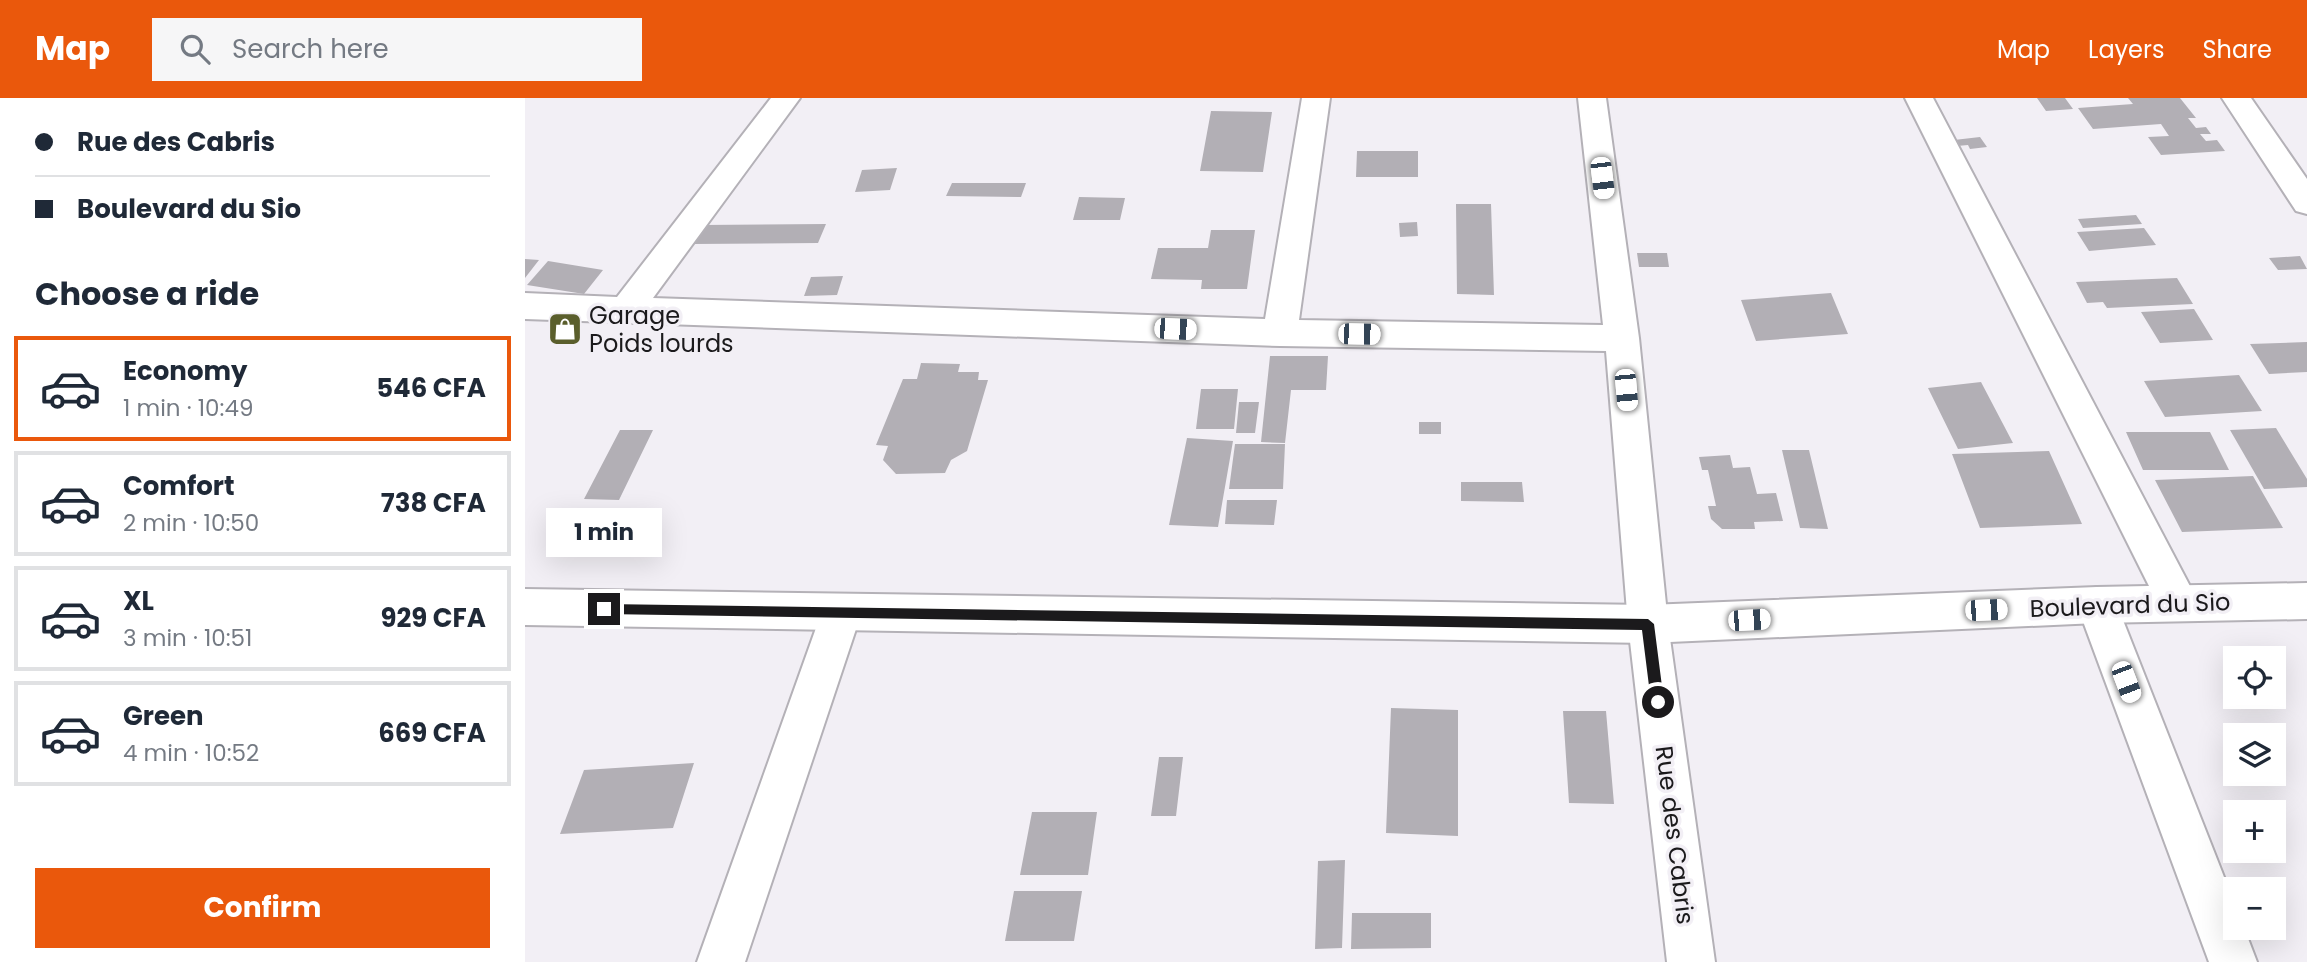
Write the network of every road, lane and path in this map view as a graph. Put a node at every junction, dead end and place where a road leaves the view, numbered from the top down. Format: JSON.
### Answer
{"nodes":[{"id":1,"x":786,"y":98,"type":"edge"},
{"id":2,"x":1316,"y":98,"type":"edge"},
{"id":3,"x":1592,"y":98,"type":"edge"},
{"id":4,"x":1919,"y":98,"type":"edge"},
{"id":5,"x":2236,"y":98,"type":"edge"},
{"id":6,"x":2307,"y":203,"type":"edge"},
{"id":7,"x":525,"y":306,"type":"edge"},
{"id":8,"x":627,"y":308,"type":"junction"},
{"id":9,"x":1280,"y":333,"type":"junction"},
{"id":10,"x":1622,"y":338,"type":"junction"},
{"id":11,"x":2307,"y":601,"type":"edge"},
{"id":12,"x":2178,"y":603,"type":"junction"},
{"id":13,"x":2097,"y":605,"type":"junction"},
{"id":14,"x":525,"y":607,"type":"edge"},
{"id":15,"x":841,"y":614,"type":"junction"},
{"id":16,"x":1648,"y":624,"type":"junction"},
{"id":17,"x":721,"y":962,"type":"edge"},
{"id":18,"x":1691,"y":962,"type":"edge"},
{"id":19,"x":2233,"y":962,"type":"edge"}],
"edges":[{"from":1,"to":8,"type":"street"},
{"from":2,"to":9,"type":"street"},
{"from":3,"to":10,"type":"street","name":"Rue des Cabris"},
{"from":4,"to":12,"type":"street"},
{"from":5,"to":6,"type":"street"},
{"from":7,"to":8,"type":"street"},
{"from":8,"to":9,"type":"street"},
{"from":9,"to":10,"type":"street"},
{"from":10,"to":16,"type":"street","name":"Rue des Cabris"},
{"from":11,"to":12,"type":"street","name":"Boulevard du Sio"},
{"from":12,"to":13,"type":"street","name":"Boulevard du Sio"},
{"from":13,"to":16,"type":"street","name":"Boulevard du Sio"},
{"from":13,"to":19,"type":"street"},
{"from":14,"to":15,"type":"street","name":"Boulevard du Sio"},
{"from":15,"to":16,"type":"street","name":"Boulevard du Sio"},
{"from":15,"to":17,"type":"street"},
{"from":16,"to":18,"type":"street","name":"Rue des Cabris"}]}
